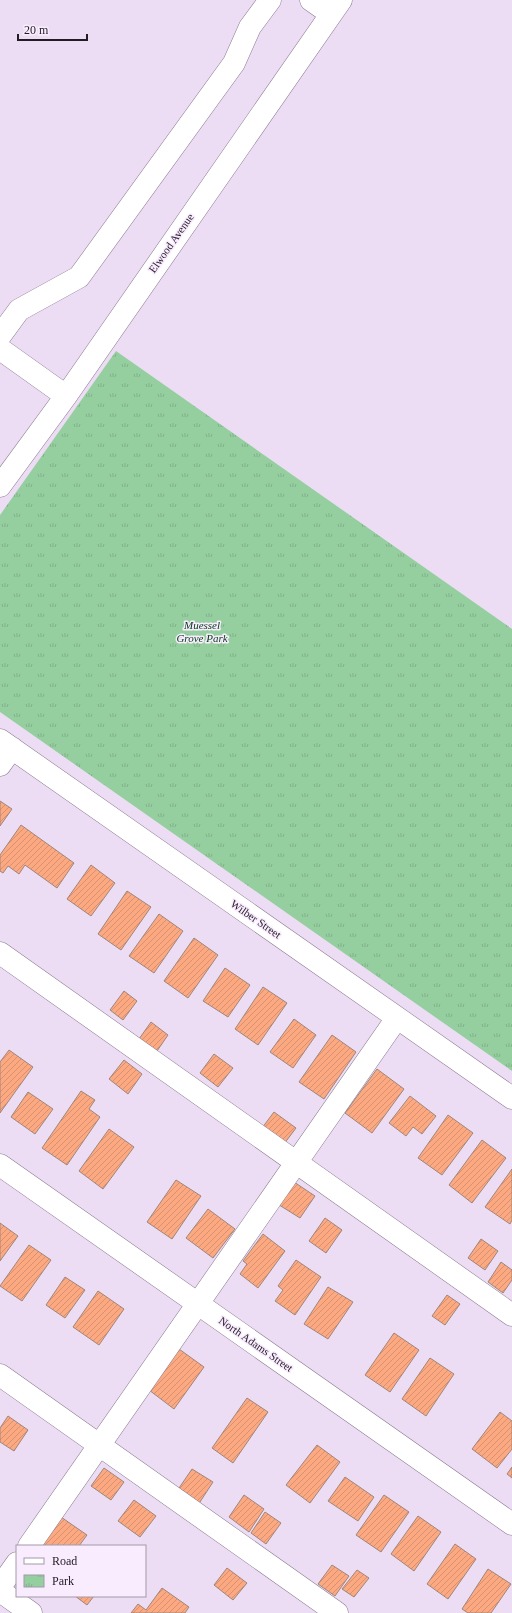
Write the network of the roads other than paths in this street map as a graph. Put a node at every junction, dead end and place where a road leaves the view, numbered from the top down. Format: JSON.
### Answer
{"nodes":[{"id":1,"x":270,"y":0,"type":"edge"},
{"id":2,"x":311,"y":0,"type":"edge"},
{"id":3,"x":336,"y":7,"type":"edge"},
{"id":4,"x":0,"y":336,"type":"edge"},
{"id":5,"x":0,"y":349,"type":"edge"},
{"id":6,"x":66,"y":396,"type":"junction"},
{"id":7,"x":0,"y":486,"type":"edge"},
{"id":8,"x":4,"y":751,"type":"edge"},
{"id":9,"x":0,"y":954,"type":"edge"},
{"id":10,"x":397,"y":1018,"type":"junction"},
{"id":11,"x":512,"y":1098,"type":"edge"},
{"id":12,"x":296,"y":1162,"type":"junction"},
{"id":13,"x":0,"y":1165,"type":"edge"},
{"id":14,"x":197,"y":1303,"type":"junction"},
{"id":15,"x":512,"y":1314,"type":"edge"},
{"id":16,"x":0,"y":1375,"type":"edge"},
{"id":17,"x":100,"y":1446,"type":"junction"},
{"id":18,"x":512,"y":1524,"type":"edge"},
{"id":19,"x":30,"y":1545,"type":"edge"},
{"id":20,"x":16,"y":1564,"type":"edge"},
{"id":21,"x":0,"y":1587,"type":"edge"},
{"id":22,"x":0,"y":1591,"type":"edge"},
{"id":23,"x":31,"y":1613,"type":"edge"},
{"id":24,"x":337,"y":1613,"type":"edge"}],
"edges":[{"from":1,"to":4,"type":"street"},
{"from":2,"to":3,"type":"street"},
{"from":3,"to":6,"type":"street","name":"Elwood Avenue"},
{"from":5,"to":6,"type":"street"},
{"from":6,"to":7,"type":"street","name":"Elwood Avenue"},
{"from":8,"to":10,"type":"street","name":"Wilber Street"},
{"from":9,"to":12,"type":"street"},
{"from":10,"to":11,"type":"street","name":"Wilber Street"},
{"from":10,"to":12,"type":"street"},
{"from":12,"to":14,"type":"street"},
{"from":12,"to":15,"type":"street"},
{"from":13,"to":14,"type":"street","name":"North Adams Street"},
{"from":14,"to":17,"type":"street"},
{"from":14,"to":18,"type":"street","name":"North Adams Street"},
{"from":16,"to":17,"type":"street"},
{"from":17,"to":19,"type":"street"},
{"from":17,"to":24,"type":"street"},
{"from":20,"to":21,"type":"street"},
{"from":22,"to":23,"type":"street"}]}
